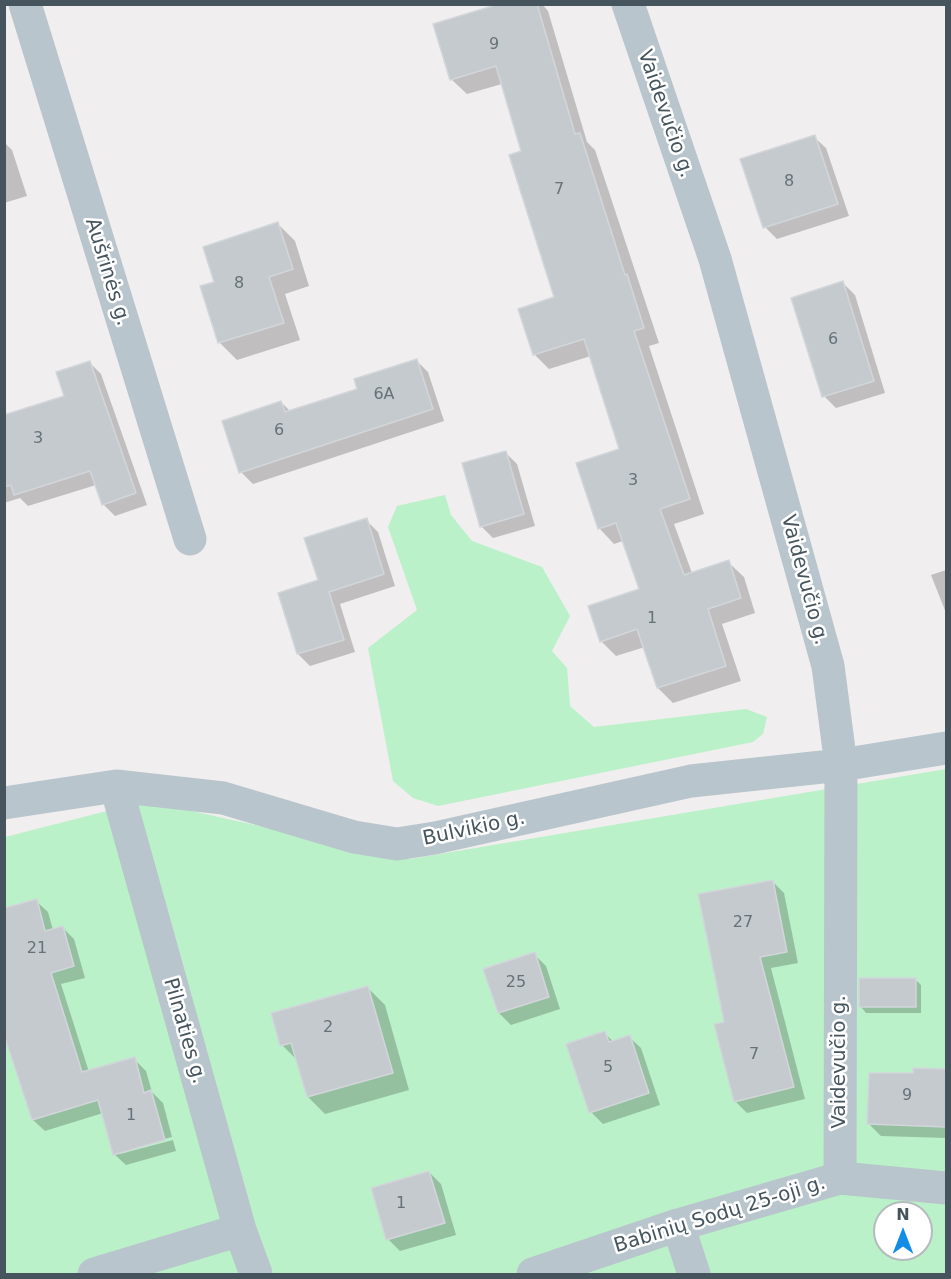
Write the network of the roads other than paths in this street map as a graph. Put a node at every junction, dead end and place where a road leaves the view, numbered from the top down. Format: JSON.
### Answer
{"nodes":[{"id":1,"x":25,"y":4,"type":"edge"},
{"id":2,"x":628,"y":4,"type":"edge"},
{"id":3,"x":190,"y":539,"type":"dead end"},
{"id":4,"x":946,"y":748,"type":"edge"},
{"id":5,"x":841,"y":765,"type":"junction"},
{"id":6,"x":116,"y":786,"type":"junction"},
{"id":7,"x":4,"y":803,"type":"edge"},
{"id":8,"x":840,"y":1178,"type":"junction"},
{"id":9,"x":946,"y":1188,"type":"edge"},
{"id":10,"x":678,"y":1225,"type":"junction"},
{"id":11,"x":240,"y":1230,"type":"junction"},
{"id":12,"x":94,"y":1275,"type":"edge"},
{"id":13,"x":256,"y":1275,"type":"edge"},
{"id":14,"x":533,"y":1275,"type":"edge"},
{"id":15,"x":694,"y":1275,"type":"edge"}],
"edges":[{"from":1,"to":3,"type":"street","name":"Aušrinės g."},
{"from":2,"to":5,"type":"street","name":"Vaidevučio g."},
{"from":4,"to":5,"type":"street","name":"Bulvikio g."},
{"from":5,"to":6,"type":"street","name":"Bulvikio g."},
{"from":5,"to":8,"type":"street","name":"Vaidevučio g."},
{"from":6,"to":7,"type":"street","name":"Bulvikio g."},
{"from":6,"to":11,"type":"street","name":"Pilnaties g."},
{"from":8,"to":9,"type":"street","name":"Babinių Sodų 25-oji g."},
{"from":8,"to":10,"type":"street","name":"Babinių Sodų 25-oji g."},
{"from":10,"to":14,"type":"street","name":"Babinių Sodų 25-oji g."},
{"from":10,"to":15,"type":"street"},
{"from":11,"to":12,"type":"street"},
{"from":11,"to":13,"type":"street","name":"Pilnaties g."}]}
